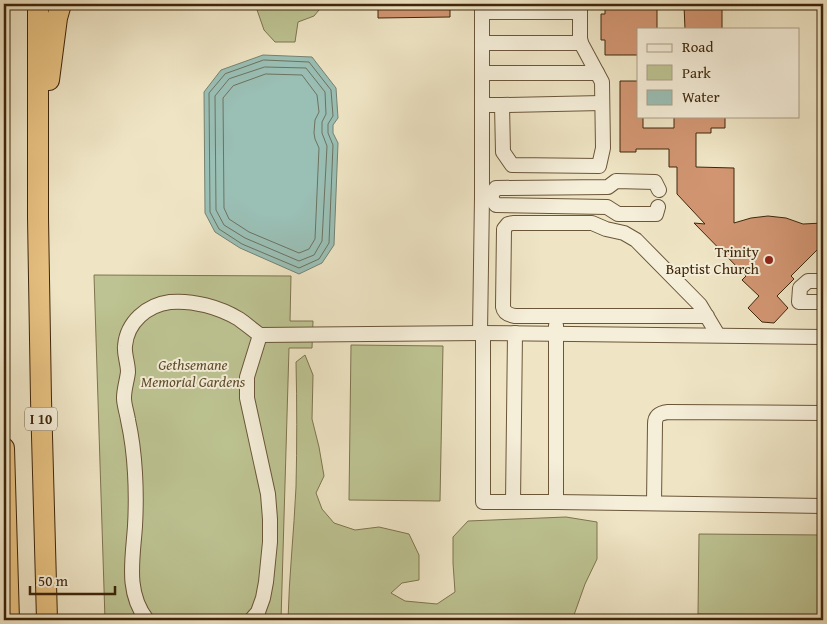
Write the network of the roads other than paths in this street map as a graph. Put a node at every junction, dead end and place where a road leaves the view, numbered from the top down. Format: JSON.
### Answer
{"nodes":[{"id":1,"x":38,"y":4,"type":"edge"},
{"id":2,"x":61,"y":4,"type":"edge"},
{"id":3,"x":482,"y":8,"type":"edge"},
{"id":4,"x":580,"y":8,"type":"edge"},
{"id":5,"x":482,"y":43,"type":"junction"},
{"id":6,"x":581,"y":43,"type":"junction"},
{"id":7,"x":482,"y":73,"type":"junction"},
{"id":8,"x":597,"y":73,"type":"junction"},
{"id":9,"x":602,"y":103,"type":"junction"},
{"id":10,"x":482,"y":105,"type":"junction"},
{"id":11,"x":502,"y":105,"type":"junction"},
{"id":12,"x":557,"y":166,"type":"junction"},
{"id":13,"x":556,"y":187,"type":"junction"},
{"id":14,"x":608,"y":187,"type":"junction"},
{"id":15,"x":659,"y":190,"type":"dead end"},
{"id":16,"x":486,"y":197,"type":"junction"},
{"id":17,"x":556,"y":206,"type":"junction"},
{"id":18,"x":607,"y":207,"type":"junction"},
{"id":19,"x":658,"y":207,"type":"dead end"},
{"id":20,"x":38,"y":218,"type":"junction"},
{"id":21,"x":556,"y":223,"type":"junction"},
{"id":22,"x":823,"y":281,"type":"edge"},
{"id":23,"x":823,"y":302,"type":"edge"},
{"id":24,"x":556,"y":316,"type":"junction"},
{"id":25,"x":707,"y":316,"type":"junction"},
{"id":26,"x":481,"y":333,"type":"junction"},
{"id":27,"x":515,"y":333,"type":"junction"},
{"id":28,"x":556,"y":333,"type":"junction"},
{"id":29,"x":260,"y":335,"type":"junction"},
{"id":30,"x":718,"y":335,"type":"junction"},
{"id":31,"x":823,"y":337,"type":"edge"},
{"id":32,"x":823,"y":413,"type":"edge"},
{"id":33,"x":4,"y":448,"type":"edge"},
{"id":34,"x":514,"y":502,"type":"junction"},
{"id":35,"x":556,"y":502,"type":"junction"},
{"id":36,"x":654,"y":503,"type":"junction"},
{"id":37,"x":823,"y":506,"type":"edge"},
{"id":38,"x":9,"y":620,"type":"edge"},
{"id":39,"x":48,"y":620,"type":"edge"},
{"id":40,"x":148,"y":620,"type":"edge"},
{"id":41,"x":251,"y":620,"type":"edge"}],
"edges":[{"from":1,"to":20,"type":"highway","number":"I 10"},
{"from":2,"to":20,"type":"highway"},
{"from":3,"to":4,"type":"street"},
{"from":3,"to":5,"type":"street"},
{"from":4,"to":6,"type":"street"},
{"from":5,"to":6,"type":"street"},
{"from":5,"to":7,"type":"street"},
{"from":6,"to":8,"type":"street"},
{"from":7,"to":8,"type":"street"},
{"from":7,"to":10,"type":"street"},
{"from":8,"to":9,"type":"street"},
{"from":9,"to":11,"type":"street"},
{"from":9,"to":12,"type":"street"},
{"from":10,"to":11,"type":"street"},
{"from":10,"to":16,"type":"street"},
{"from":11,"to":12,"type":"street"},
{"from":12,"to":13,"type":"street"},
{"from":13,"to":14,"type":"street"},
{"from":13,"to":16,"type":"street"},
{"from":13,"to":17,"type":"street"},
{"from":14,"to":15,"type":"street"},
{"from":14,"to":18,"type":"street"},
{"from":16,"to":17,"type":"street"},
{"from":16,"to":26,"type":"street"},
{"from":17,"to":18,"type":"street"},
{"from":17,"to":21,"type":"street"},
{"from":18,"to":19,"type":"street"},
{"from":20,"to":39,"type":"highway","number":"I 10"},
{"from":21,"to":24,"type":"street"},
{"from":21,"to":25,"type":"street"},
{"from":22,"to":23,"type":"street"},
{"from":24,"to":25,"type":"street"},
{"from":24,"to":28,"type":"street"},
{"from":25,"to":30,"type":"street"},
{"from":26,"to":27,"type":"street"},
{"from":26,"to":29,"type":"street"},
{"from":26,"to":34,"type":"street"},
{"from":27,"to":28,"type":"street"},
{"from":27,"to":34,"type":"street"},
{"from":28,"to":30,"type":"street"},
{"from":28,"to":35,"type":"street"},
{"from":29,"to":40,"type":"street"},
{"from":29,"to":41,"type":"street"},
{"from":30,"to":31,"type":"street"},
{"from":32,"to":36,"type":"street"},
{"from":33,"to":38,"type":"highway"},
{"from":34,"to":35,"type":"street"},
{"from":35,"to":36,"type":"street"},
{"from":36,"to":37,"type":"street"}]}
